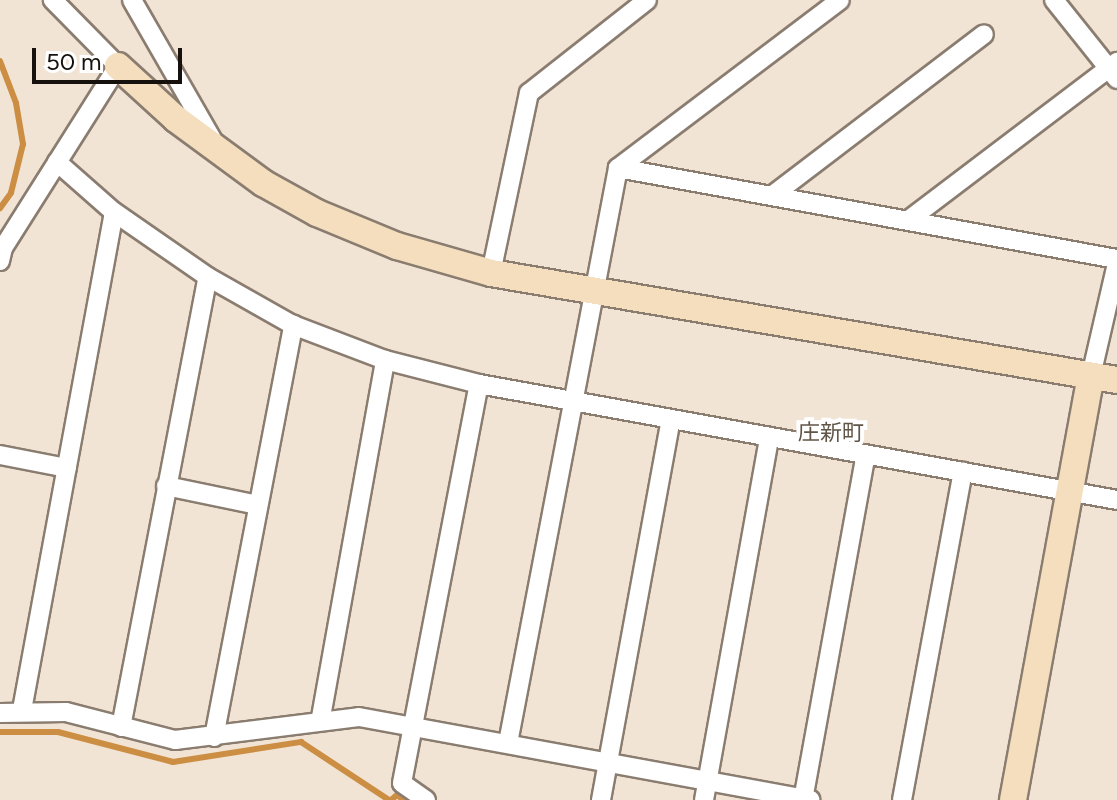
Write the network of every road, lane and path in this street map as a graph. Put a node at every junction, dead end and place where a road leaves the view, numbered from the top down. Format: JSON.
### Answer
{"nodes":[{"id":1,"x":53,"y":0,"type":"edge"},
{"id":2,"x":132,"y":0,"type":"edge"},
{"id":3,"x":647,"y":0,"type":"edge"},
{"id":4,"x":840,"y":0,"type":"edge"},
{"id":5,"x":1054,"y":0,"type":"edge"},
{"id":6,"x":984,"y":34,"type":"dead end"},
{"id":7,"x":118,"y":66,"type":"junction"},
{"id":8,"x":1114,"y":70,"type":"edge"},
{"id":9,"x":223,"y":156,"type":"junction"},
{"id":10,"x":57,"y":162,"type":"junction"},
{"id":11,"x":618,"y":168,"type":"junction"},
{"id":12,"x":773,"y":195,"type":"junction"},
{"id":13,"x":114,"y":212,"type":"junction"},
{"id":14,"x":910,"y":219,"type":"junction"},
{"id":15,"x":0,"y":261,"type":"edge"},
{"id":16,"x":1117,"y":261,"type":"edge"},
{"id":17,"x":491,"y":273,"type":"junction"},
{"id":18,"x":208,"y":277,"type":"junction"},
{"id":19,"x":597,"y":287,"type":"junction"},
{"id":20,"x":293,"y":325,"type":"junction"},
{"id":21,"x":385,"y":360,"type":"junction"},
{"id":22,"x":1104,"y":378,"type":"edge"},
{"id":23,"x":479,"y":384,"type":"junction"},
{"id":24,"x":576,"y":400,"type":"junction"},
{"id":25,"x":671,"y":419,"type":"junction"},
{"id":26,"x":769,"y":437,"type":"junction"},
{"id":27,"x":0,"y":455,"type":"edge"},
{"id":28,"x":866,"y":455,"type":"junction"},
{"id":29,"x":67,"y":468,"type":"junction"},
{"id":30,"x":963,"y":472,"type":"junction"},
{"id":31,"x":166,"y":486,"type":"junction"},
{"id":32,"x":1070,"y":491,"type":"junction"},
{"id":33,"x":1117,"y":500,"type":"edge"},
{"id":34,"x":258,"y":505,"type":"junction"},
{"id":35,"x":22,"y":710,"type":"junction"},
{"id":36,"x":0,"y":713,"type":"edge"},
{"id":37,"x":321,"y":717,"type":"junction"},
{"id":38,"x":411,"y":725,"type":"junction"},
{"id":39,"x":121,"y":727,"type":"junction"},
{"id":40,"x":214,"y":737,"type":"junction"},
{"id":41,"x":508,"y":743,"type":"junction"},
{"id":42,"x":607,"y":762,"type":"junction"},
{"id":43,"x":707,"y":781,"type":"junction"},
{"id":44,"x":426,"y":800,"type":"edge"},
{"id":45,"x":601,"y":800,"type":"edge"},
{"id":46,"x":704,"y":800,"type":"edge"},
{"id":47,"x":806,"y":800,"type":"edge"},
{"id":48,"x":902,"y":800,"type":"edge"},
{"id":49,"x":1013,"y":800,"type":"edge"}],
"edges":[{"from":1,"to":7,"type":"street"},
{"from":2,"to":9,"type":"street"},
{"from":3,"to":17,"type":"street"},
{"from":4,"to":11,"type":"street"},
{"from":5,"to":8,"type":"street"},
{"from":6,"to":12,"type":"street"},
{"from":7,"to":9,"type":"street"},
{"from":7,"to":10,"type":"street"},
{"from":8,"to":14,"type":"street"},
{"from":9,"to":17,"type":"street"},
{"from":10,"to":13,"type":"street"},
{"from":10,"to":15,"type":"street"},
{"from":11,"to":12,"type":"street"},
{"from":11,"to":19,"type":"street"},
{"from":12,"to":14,"type":"street"},
{"from":13,"to":18,"type":"street"},
{"from":13,"to":29,"type":"street"},
{"from":14,"to":16,"type":"street"},
{"from":16,"to":22,"type":"street"},
{"from":17,"to":19,"type":"street"},
{"from":18,"to":20,"type":"street"},
{"from":18,"to":31,"type":"street"},
{"from":19,"to":22,"type":"street"},
{"from":19,"to":24,"type":"street"},
{"from":20,"to":21,"type":"street"},
{"from":20,"to":34,"type":"street"},
{"from":21,"to":23,"type":"street"},
{"from":21,"to":37,"type":"street"},
{"from":22,"to":32,"type":"street"},
{"from":23,"to":24,"type":"street"},
{"from":23,"to":38,"type":"street"},
{"from":24,"to":25,"type":"street"},
{"from":24,"to":41,"type":"street"},
{"from":25,"to":26,"type":"street"},
{"from":25,"to":42,"type":"street"},
{"from":26,"to":28,"type":"street"},
{"from":26,"to":43,"type":"street"},
{"from":27,"to":29,"type":"street"},
{"from":28,"to":30,"type":"street"},
{"from":28,"to":47,"type":"street"},
{"from":29,"to":35,"type":"street"},
{"from":30,"to":32,"type":"street"},
{"from":30,"to":48,"type":"street"},
{"from":31,"to":34,"type":"street"},
{"from":31,"to":39,"type":"street"},
{"from":32,"to":33,"type":"street"},
{"from":32,"to":49,"type":"street"},
{"from":34,"to":40,"type":"street"},
{"from":35,"to":36,"type":"street"},
{"from":35,"to":39,"type":"street"},
{"from":37,"to":38,"type":"street"},
{"from":37,"to":40,"type":"street"},
{"from":38,"to":41,"type":"street"},
{"from":38,"to":44,"type":"street"},
{"from":39,"to":40,"type":"street"},
{"from":41,"to":42,"type":"street"},
{"from":42,"to":43,"type":"street"},
{"from":42,"to":45,"type":"street"},
{"from":43,"to":46,"type":"street"},
{"from":43,"to":47,"type":"street"}]}
